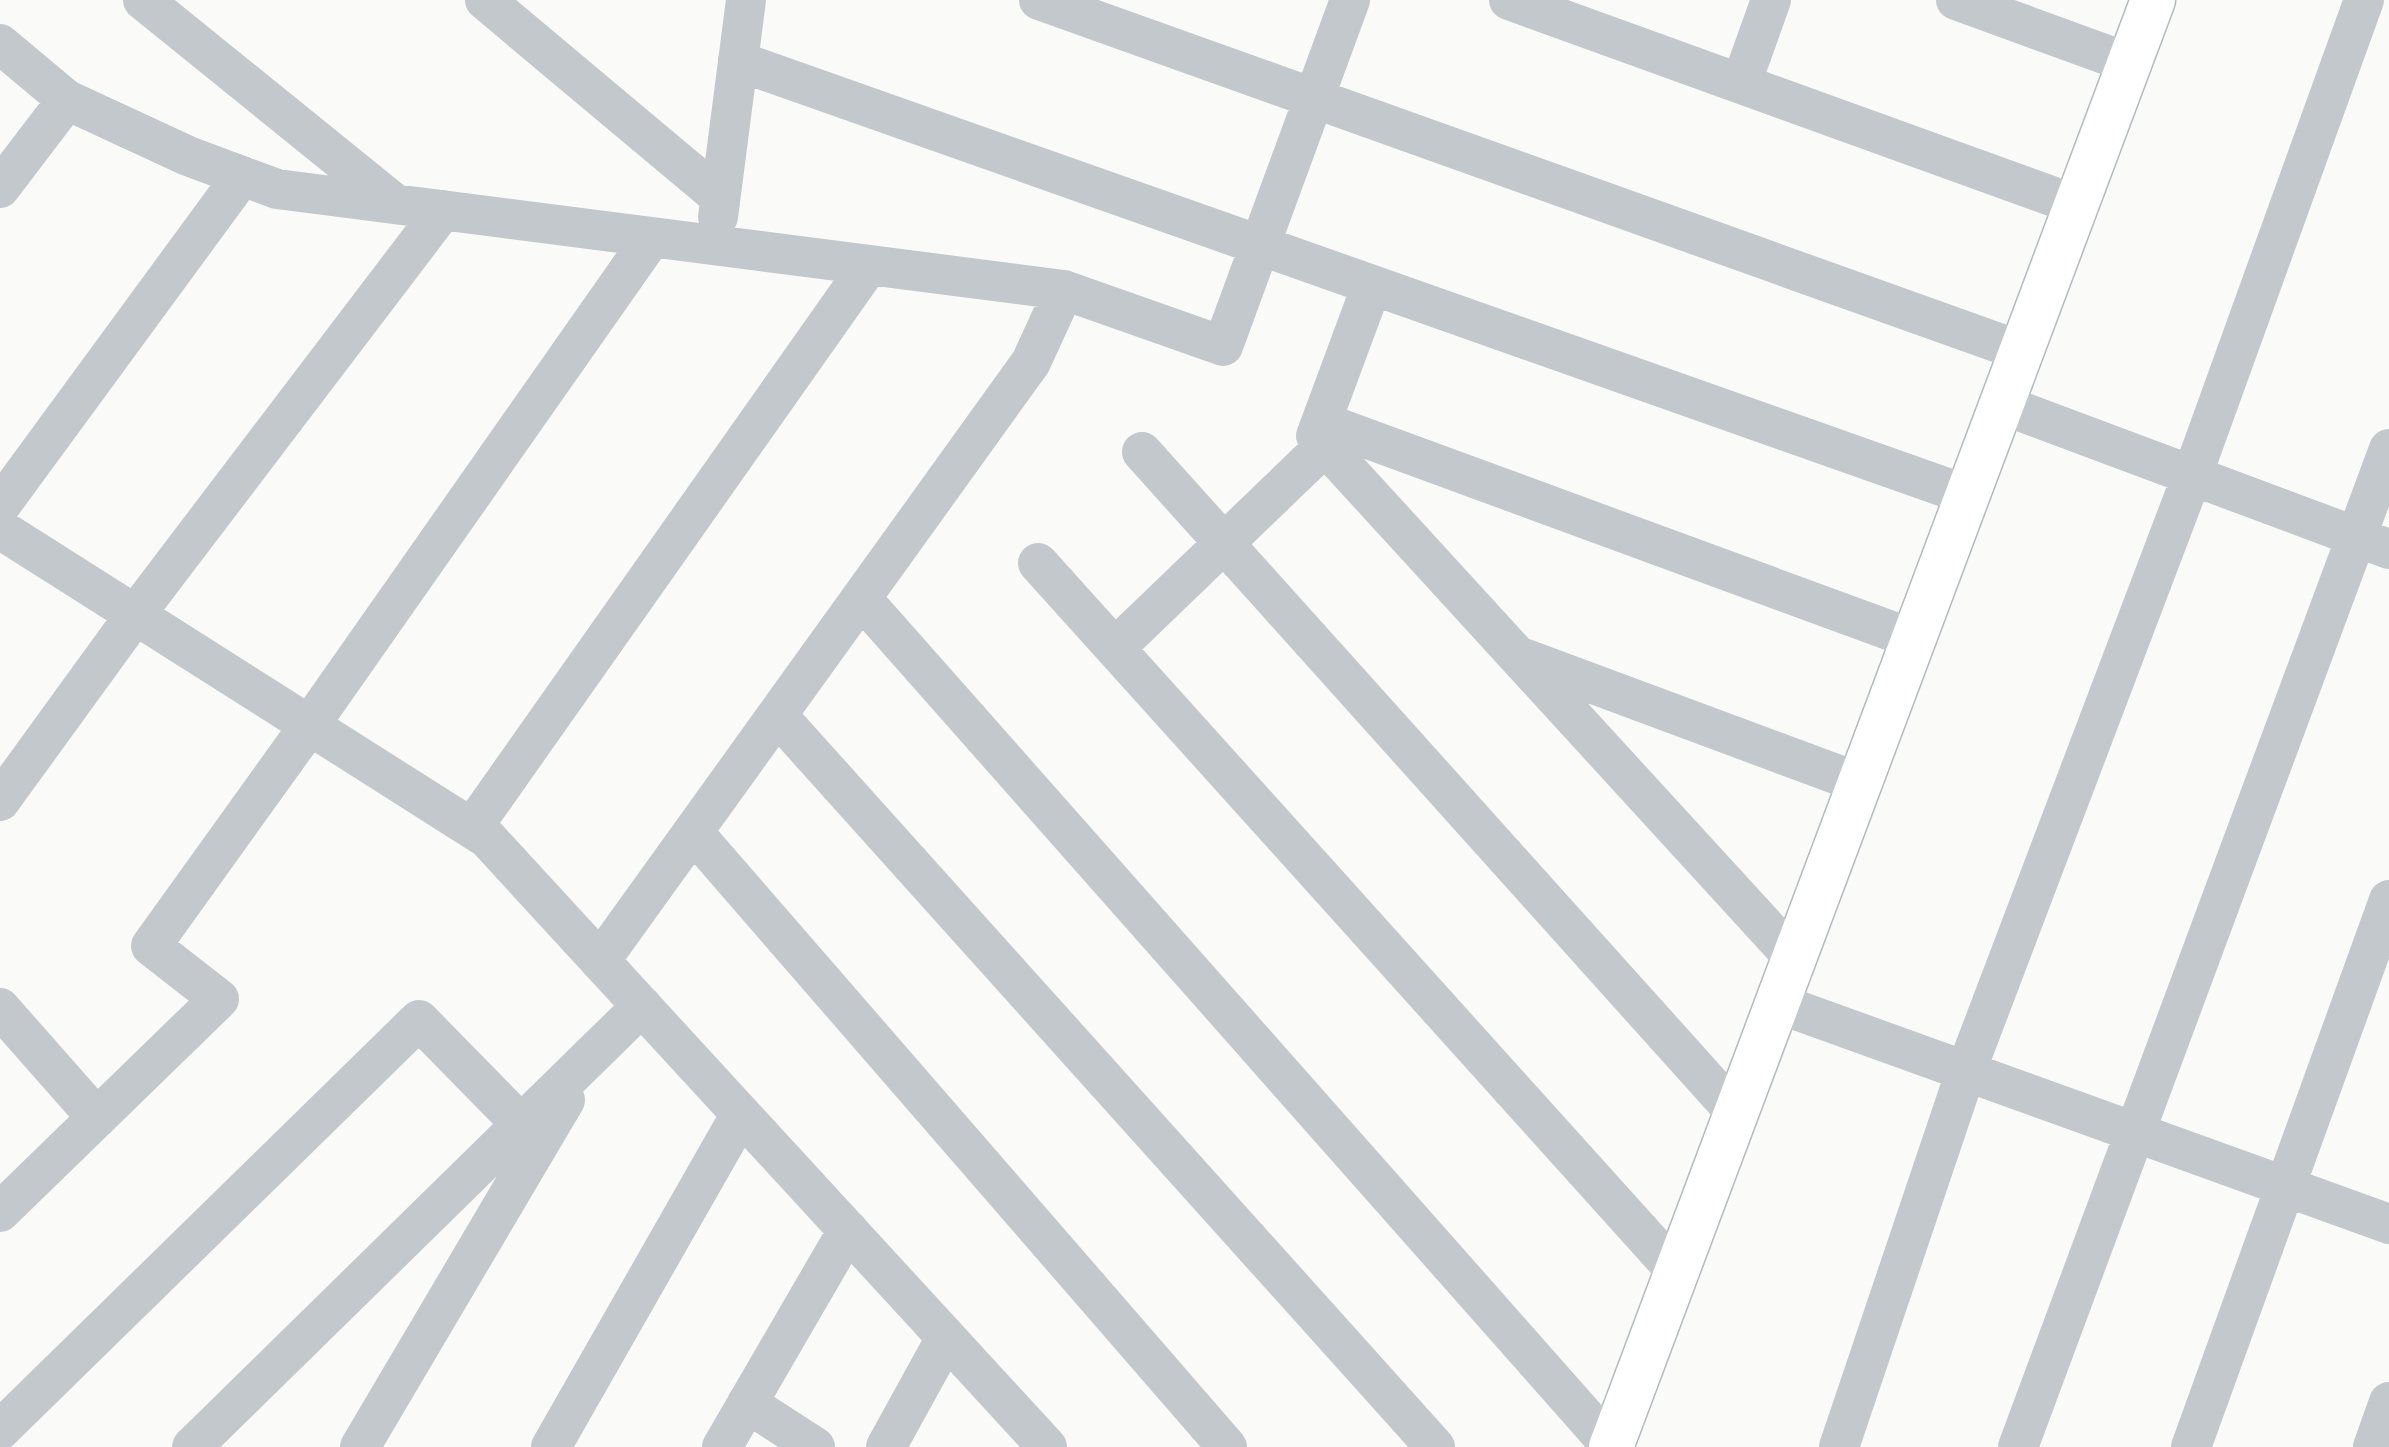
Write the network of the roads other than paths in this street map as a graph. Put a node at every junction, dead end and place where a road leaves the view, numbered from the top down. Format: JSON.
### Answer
{"nodes":[{"id":1,"x":143,"y":0,"type":"edge"},
{"id":2,"x":485,"y":0,"type":"edge"},
{"id":3,"x":746,"y":0,"type":"edge"},
{"id":4,"x":1039,"y":0,"type":"edge"},
{"id":5,"x":1350,"y":0,"type":"edge"},
{"id":6,"x":1509,"y":0,"type":"edge"},
{"id":7,"x":1771,"y":0,"type":"edge"},
{"id":8,"x":1956,"y":0,"type":"edge"},
{"id":9,"x":2153,"y":0,"type":"edge"},
{"id":10,"x":2364,"y":0,"type":"edge"},
{"id":11,"x":0,"y":44,"type":"edge"},
{"id":12,"x":738,"y":61,"type":"junction"},
{"id":13,"x":2129,"y":63,"type":"junction"},
{"id":14,"x":1741,"y":84,"type":"junction"},
{"id":15,"x":1313,"y":98,"type":"junction"},
{"id":16,"x":67,"y":100,"type":"junction"},
{"id":17,"x":242,"y":176,"type":"junction"},
{"id":18,"x":0,"y":188,"type":"edge"},
{"id":19,"x":720,"y":197,"type":"junction"},
{"id":20,"x":394,"y":203,"type":"junction"},
{"id":21,"x":2076,"y":205,"type":"junction"},
{"id":22,"x":443,"y":210,"type":"junction"},
{"id":23,"x":652,"y":237,"type":"junction"},
{"id":24,"x":714,"y":245,"type":"junction"},
{"id":25,"x":1260,"y":245,"type":"junction"},
{"id":26,"x":869,"y":265,"type":"junction"},
{"id":27,"x":1372,"y":285,"type":"junction"},
{"id":28,"x":1064,"y":290,"type":"junction"},
{"id":29,"x":2021,"y":351,"type":"junction"},
{"id":30,"x":2001,"y":404,"type":"junction"},
{"id":31,"x":1324,"y":434,"type":"junction"},
{"id":32,"x":2389,"y":449,"type":"edge"},
{"id":33,"x":1142,"y":452,"type":"dead end"},
{"id":34,"x":2192,"y":476,"type":"junction"},
{"id":35,"x":1967,"y":495,"type":"junction"},
{"id":36,"x":0,"y":506,"type":"edge"},
{"id":37,"x":0,"y":529,"type":"edge"},
{"id":38,"x":2373,"y":543,"type":"edge"},
{"id":39,"x":1224,"y":544,"type":"junction"},
{"id":40,"x":1038,"y":563,"type":"dead end"},
{"id":41,"x":861,"y":598,"type":"junction"},
{"id":42,"x":135,"y":615,"type":"junction"},
{"id":43,"x":1913,"y":639,"type":"junction"},
{"id":44,"x":1115,"y":648,"type":"junction"},
{"id":45,"x":1519,"y":657,"type":"junction"},
{"id":46,"x":777,"y":715,"type":"junction"},
{"id":47,"x":309,"y":726,"type":"junction"},
{"id":48,"x":1860,"y":783,"type":"junction"},
{"id":49,"x":0,"y":801,"type":"edge"},
{"id":50,"x":472,"y":828,"type":"junction"},
{"id":51,"x":693,"y":832,"type":"junction"},
{"id":52,"x":2389,"y":900,"type":"edge"},
{"id":53,"x":1794,"y":958,"type":"junction"},
{"id":54,"x":600,"y":961,"type":"junction"},
{"id":55,"x":1777,"y":1003,"type":"junction"},
{"id":56,"x":642,"y":1006,"type":"junction"},
{"id":57,"x":0,"y":1008,"type":"edge"},
{"id":58,"x":592,"y":1055,"type":"junction"},
{"id":59,"x":1966,"y":1071,"type":"junction"},
{"id":60,"x":1736,"y":1113,"type":"junction"},
{"id":61,"x":741,"y":1114,"type":"junction"},
{"id":62,"x":97,"y":1118,"type":"junction"},
{"id":63,"x":521,"y":1124,"type":"junction"},
{"id":64,"x":2135,"y":1132,"type":"junction"},
{"id":65,"x":2285,"y":1187,"type":"junction"},
{"id":66,"x":0,"y":1212,"type":"edge"},
{"id":67,"x":2389,"y":1224,"type":"edge"},
{"id":68,"x":848,"y":1230,"type":"junction"},
{"id":69,"x":1676,"y":1271,"type":"junction"},
{"id":70,"x":946,"y":1338,"type":"junction"},
{"id":71,"x":2389,"y":1402,"type":"edge"},
{"id":72,"x":747,"y":1403,"type":"junction"},
{"id":73,"x":0,"y":1430,"type":"edge"},
{"id":74,"x":1611,"y":1446,"type":"edge"},
{"id":75,"x":192,"y":1447,"type":"edge"},
{"id":76,"x":360,"y":1447,"type":"edge"},
{"id":77,"x":551,"y":1447,"type":"edge"},
{"id":78,"x":722,"y":1447,"type":"edge"},
{"id":79,"x":815,"y":1447,"type":"edge"},
{"id":80,"x":886,"y":1447,"type":"edge"},
{"id":81,"x":1047,"y":1447,"type":"edge"},
{"id":82,"x":1227,"y":1447,"type":"edge"},
{"id":83,"x":1435,"y":1447,"type":"edge"},
{"id":84,"x":1839,"y":1447,"type":"edge"},
{"id":85,"x":2018,"y":1447,"type":"edge"},
{"id":86,"x":2191,"y":1447,"type":"edge"},
{"id":87,"x":2373,"y":1447,"type":"edge"}],
"edges":[{"from":1,"to":20,"type":"street"},
{"from":2,"to":19,"type":"street"},
{"from":3,"to":12,"type":"street"},
{"from":4,"to":15,"type":"street"},
{"from":5,"to":15,"type":"street"},
{"from":6,"to":14,"type":"street"},
{"from":7,"to":14,"type":"street"},
{"from":8,"to":13,"type":"street"},
{"from":9,"to":13,"type":"street"},
{"from":10,"to":34,"type":"street"},
{"from":11,"to":16,"type":"street"},
{"from":12,"to":19,"type":"street"},
{"from":12,"to":25,"type":"street"},
{"from":13,"to":21,"type":"street"},
{"from":14,"to":21,"type":"street"},
{"from":15,"to":25,"type":"street"},
{"from":15,"to":29,"type":"street"},
{"from":16,"to":17,"type":"street"},
{"from":16,"to":18,"type":"street"},
{"from":17,"to":20,"type":"street"},
{"from":17,"to":36,"type":"street"},
{"from":19,"to":24,"type":"street"},
{"from":20,"to":22,"type":"street"},
{"from":21,"to":29,"type":"street"},
{"from":22,"to":23,"type":"street"},
{"from":22,"to":42,"type":"street"},
{"from":23,"to":24,"type":"street"},
{"from":23,"to":47,"type":"street"},
{"from":24,"to":26,"type":"street"},
{"from":25,"to":27,"type":"street"},
{"from":25,"to":28,"type":"street"},
{"from":26,"to":28,"type":"street"},
{"from":26,"to":50,"type":"street"},
{"from":27,"to":31,"type":"street"},
{"from":27,"to":35,"type":"street"},
{"from":28,"to":41,"type":"street"},
{"from":29,"to":30,"type":"street"},
{"from":30,"to":34,"type":"street"},
{"from":30,"to":35,"type":"street"},
{"from":31,"to":39,"type":"street"},
{"from":31,"to":43,"type":"street"},
{"from":31,"to":45,"type":"street"},
{"from":32,"to":38,"type":"street"},
{"from":33,"to":39,"type":"street"},
{"from":34,"to":38,"type":"street"},
{"from":34,"to":59,"type":"street"},
{"from":35,"to":43,"type":"street"},
{"from":37,"to":42,"type":"street"},
{"from":38,"to":64,"type":"street"},
{"from":39,"to":44,"type":"street"},
{"from":39,"to":60,"type":"street"},
{"from":40,"to":44,"type":"street"},
{"from":41,"to":46,"type":"street"},
{"from":41,"to":74,"type":"street"},
{"from":42,"to":47,"type":"street"},
{"from":42,"to":49,"type":"street"},
{"from":43,"to":48,"type":"street"},
{"from":44,"to":69,"type":"street"},
{"from":45,"to":48,"type":"street"},
{"from":45,"to":53,"type":"street"},
{"from":46,"to":51,"type":"street"},
{"from":46,"to":83,"type":"street"},
{"from":47,"to":50,"type":"street"},
{"from":47,"to":62,"type":"street"},
{"from":48,"to":53,"type":"street"},
{"from":50,"to":54,"type":"street"},
{"from":51,"to":54,"type":"street"},
{"from":51,"to":82,"type":"street"},
{"from":52,"to":65,"type":"street"},
{"from":53,"to":55,"type":"street"},
{"from":54,"to":56,"type":"street"},
{"from":55,"to":59,"type":"street"},
{"from":55,"to":60,"type":"street"},
{"from":56,"to":58,"type":"street"},
{"from":56,"to":61,"type":"street"},
{"from":57,"to":62,"type":"street"},
{"from":58,"to":63,"type":"street"},
{"from":58,"to":76,"type":"street"},
{"from":59,"to":64,"type":"street"},
{"from":59,"to":84,"type":"street"},
{"from":60,"to":69,"type":"street"},
{"from":61,"to":68,"type":"street"},
{"from":61,"to":77,"type":"street"},
{"from":62,"to":66,"type":"street"},
{"from":63,"to":73,"type":"street"},
{"from":63,"to":75,"type":"street"},
{"from":64,"to":65,"type":"street"},
{"from":64,"to":85,"type":"street"},
{"from":65,"to":67,"type":"street"},
{"from":65,"to":86,"type":"street"},
{"from":68,"to":70,"type":"street"},
{"from":68,"to":72,"type":"street"},
{"from":69,"to":74,"type":"street"},
{"from":70,"to":80,"type":"street"},
{"from":70,"to":81,"type":"street"},
{"from":71,"to":87,"type":"street"},
{"from":72,"to":78,"type":"street"},
{"from":72,"to":79,"type":"street"}]}
